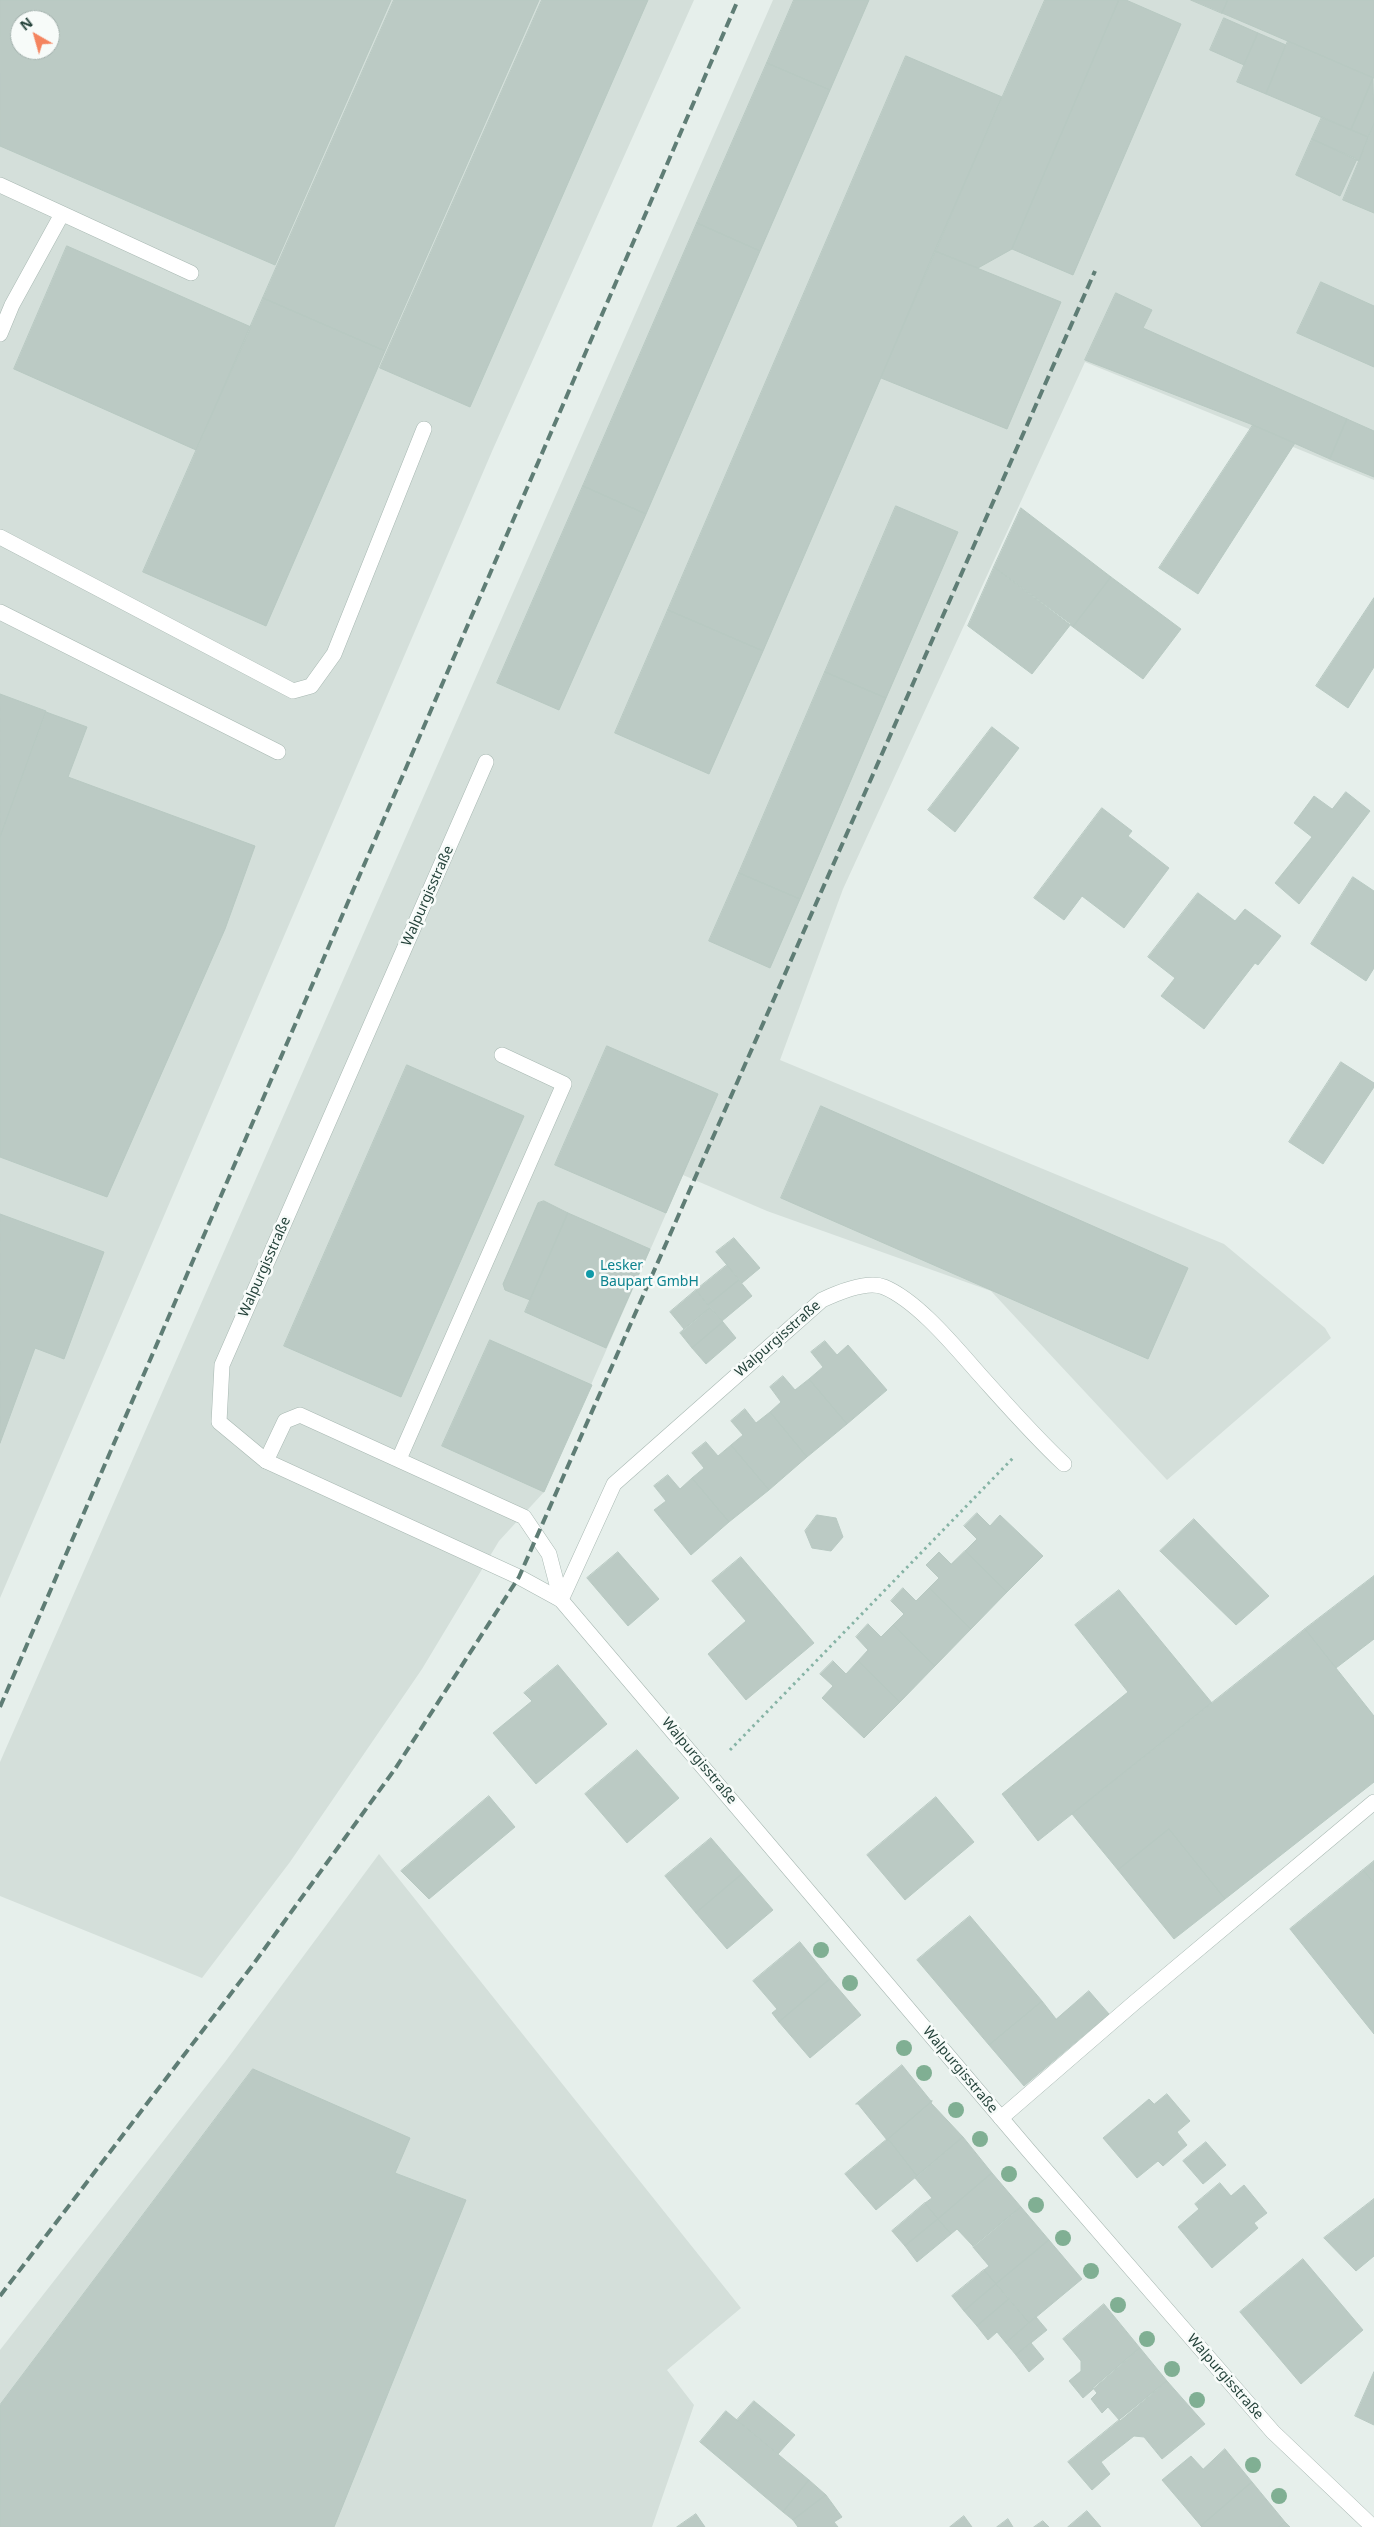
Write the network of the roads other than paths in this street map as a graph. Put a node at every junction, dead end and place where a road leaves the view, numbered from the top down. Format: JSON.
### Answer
{"nodes":[{"id":1,"x":0,"y":186,"type":"edge"},
{"id":2,"x":62,"y":214,"type":"junction"},
{"id":3,"x":191,"y":273,"type":"dead end"},
{"id":4,"x":0,"y":334,"type":"edge"},
{"id":5,"x":424,"y":429,"type":"dead end"},
{"id":6,"x":0,"y":537,"type":"edge"},
{"id":7,"x":0,"y":612,"type":"edge"},
{"id":8,"x":278,"y":752,"type":"dead end"},
{"id":9,"x":486,"y":762,"type":"dead end"},
{"id":10,"x":502,"y":1055,"type":"dead end"},
{"id":11,"x":399,"y":1459,"type":"junction"},
{"id":12,"x":266,"y":1461,"type":"junction"},
{"id":13,"x":1064,"y":1464,"type":"dead end"},
{"id":14,"x":561,"y":1600,"type":"junction"},
{"id":15,"x":1374,"y":1802,"type":"edge"},
{"id":16,"x":1001,"y":2118,"type":"junction"},
{"id":17,"x":1373,"y":2527,"type":"edge"}],
"edges":[{"from":1,"to":2,"type":"street"},
{"from":2,"to":3,"type":"street"},
{"from":2,"to":4,"type":"street"},
{"from":5,"to":6,"type":"street"},
{"from":7,"to":8,"type":"street"},
{"from":9,"to":12,"type":"street","name":"Walpurgisstraße"},
{"from":10,"to":11,"type":"street"},
{"from":11,"to":12,"type":"street"},
{"from":11,"to":14,"type":"street"},
{"from":12,"to":14,"type":"street","name":"Walpurgisstraße"},
{"from":13,"to":14,"type":"street","name":"Walpurgisstraße"},
{"from":14,"to":16,"type":"street","name":"Walpurgisstraße"},
{"from":15,"to":16,"type":"street"},
{"from":16,"to":17,"type":"street","name":"Walpurgisstraße"}]}
